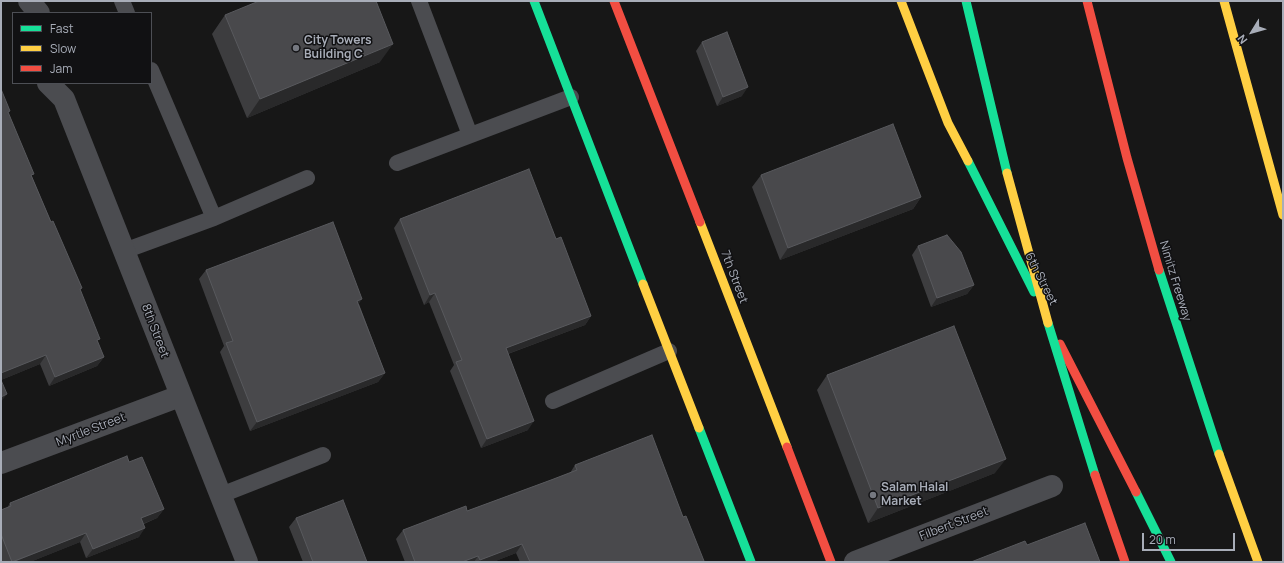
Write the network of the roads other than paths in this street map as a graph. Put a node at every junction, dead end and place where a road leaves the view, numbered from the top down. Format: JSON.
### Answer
{"nodes":[{"id":1,"x":20,"y":1,"type":"edge"},
{"id":2,"x":28,"y":1,"type":"edge"},
{"id":3,"x":122,"y":1,"type":"edge"},
{"id":4,"x":419,"y":1,"type":"edge"},
{"id":5,"x":534,"y":1,"type":"edge"},
{"id":6,"x":614,"y":1,"type":"edge"},
{"id":7,"x":901,"y":1,"type":"edge"},
{"id":8,"x":966,"y":1,"type":"edge"},
{"id":9,"x":1088,"y":1,"type":"edge"},
{"id":10,"x":1224,"y":1,"type":"edge"},
{"id":11,"x":21,"y":12,"type":"edge"},
{"id":12,"x":38,"y":12,"type":"edge"},
{"id":13,"x":127,"y":12,"type":"edge"},
{"id":14,"x":152,"y":72,"type":"edge"},
{"id":15,"x":50,"y":84,"type":"edge"},
{"id":16,"x":64,"y":91,"type":"edge"},
{"id":17,"x":571,"y":97,"type":"junction"},
{"id":18,"x":470,"y":135,"type":"junction"},
{"id":19,"x":397,"y":163,"type":"dead end"},
{"id":20,"x":307,"y":178,"type":"dead end"},
{"id":21,"x":1283,"y":215,"type":"edge"},
{"id":22,"x":214,"y":218,"type":"junction"},
{"id":23,"x":124,"y":251,"type":"junction"},
{"id":24,"x":669,"y":352,"type":"junction"},
{"id":25,"x":180,"y":396,"type":"junction"},
{"id":26,"x":553,"y":401,"type":"dead end"},
{"id":27,"x":323,"y":455,"type":"dead end"},
{"id":28,"x":1,"y":463,"type":"edge"},
{"id":29,"x":1052,"y":486,"type":"dead end"},
{"id":30,"x":221,"y":495,"type":"junction"},
{"id":31,"x":247,"y":562,"type":"edge"},
{"id":32,"x":751,"y":562,"type":"edge"},
{"id":33,"x":831,"y":562,"type":"edge"},
{"id":34,"x":855,"y":562,"type":"edge"},
{"id":35,"x":1125,"y":562,"type":"edge"},
{"id":36,"x":1171,"y":562,"type":"edge"},
{"id":37,"x":1258,"y":562,"type":"edge"}],
"edges":[{"from":1,"to":11,"type":"street"},
{"from":2,"to":12,"type":"street"},
{"from":3,"to":13,"type":"lane"},
{"from":4,"to":18,"type":"lane"},
{"from":5,"to":17,"type":"main road"},
{"from":6,"to":33,"type":"main road","name":"7th Street"},
{"from":7,"to":36,"type":"main road","name":"6th Street"},
{"from":8,"to":35,"type":"main road","bridge":true},
{"from":9,"to":37,"type":"main road","name":"Nimitz Freeway"},
{"from":10,"to":21,"type":"main road"},
{"from":14,"to":22,"type":"lane"},
{"from":15,"to":16,"type":"street","name":"8th Street"},
{"from":16,"to":23,"type":"street","name":"8th Street"},
{"from":17,"to":18,"type":"lane"},
{"from":17,"to":24,"type":"main road"},
{"from":18,"to":19,"type":"lane"},
{"from":20,"to":22,"type":"lane"},
{"from":22,"to":23,"type":"lane"},
{"from":23,"to":25,"type":"street","name":"8th Street"},
{"from":24,"to":26,"type":"lane"},
{"from":24,"to":32,"type":"main road"},
{"from":25,"to":28,"type":"street","name":"Myrtle Street"},
{"from":25,"to":30,"type":"street","name":"8th Street"},
{"from":27,"to":30,"type":"lane"},
{"from":29,"to":34,"type":"street","name":"Filbert Street"},
{"from":30,"to":31,"type":"street","name":"8th Street"}]}
